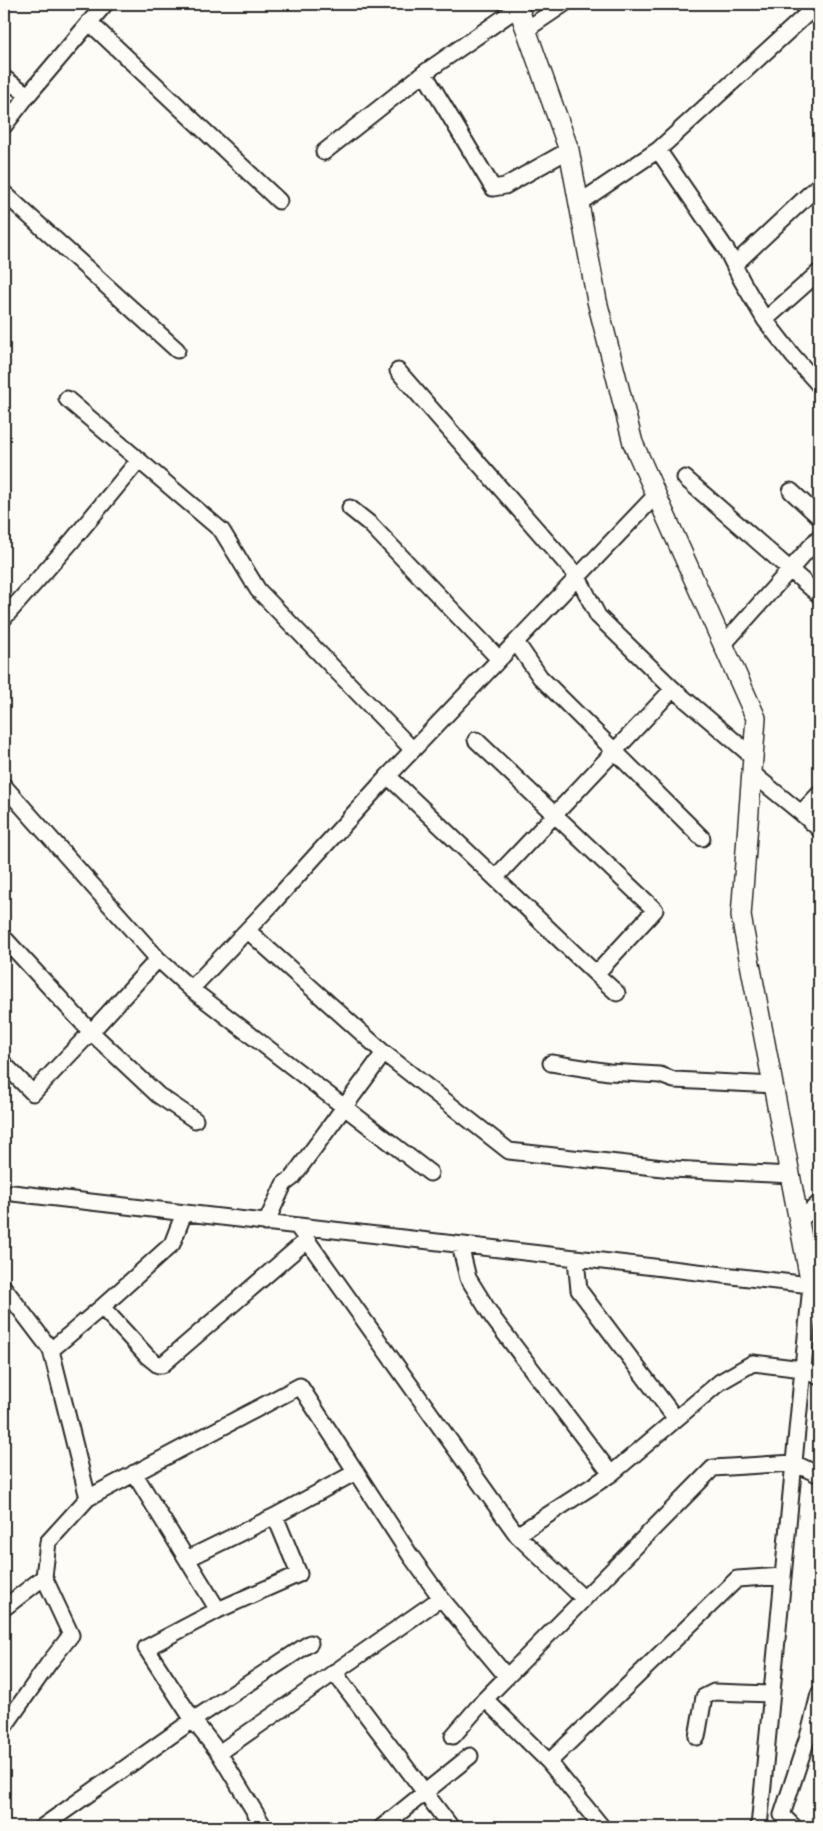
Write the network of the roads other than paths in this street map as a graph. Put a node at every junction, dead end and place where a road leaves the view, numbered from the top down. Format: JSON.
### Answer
{"nodes":[{"id":1,"x":105,"y":4,"type":"edge"},
{"id":2,"x":564,"y":4,"type":"edge"},
{"id":3,"x":818,"y":4,"type":"edge"},
{"id":4,"x":518,"y":5,"type":"edge"},
{"id":5,"x":89,"y":22,"type":"junction"},
{"id":6,"x":527,"y":29,"type":"junction"},
{"id":7,"x":424,"y":73,"type":"junction"},
{"id":8,"x":4,"y":78,"type":"edge"},
{"id":9,"x":28,"y":95,"type":"junction"},
{"id":10,"x":4,"y":126,"type":"edge"},
{"id":11,"x":569,"y":150,"type":"junction"},
{"id":12,"x":658,"y":150,"type":"junction"},
{"id":13,"x":324,"y":152,"type":"dead end"},
{"id":14,"x":819,"y":185,"type":"edge"},
{"id":15,"x":4,"y":192,"type":"edge"},
{"id":16,"x":279,"y":201,"type":"dead end"},
{"id":17,"x":579,"y":203,"type":"junction"},
{"id":18,"x":734,"y":265,"type":"junction"},
{"id":19,"x":819,"y":272,"type":"edge"},
{"id":20,"x":766,"y":320,"type":"junction"},
{"id":21,"x":177,"y":350,"type":"dead end"},
{"id":22,"x":398,"y":371,"type":"dead end"},
{"id":23,"x":819,"y":385,"type":"edge"},
{"id":24,"x":67,"y":399,"type":"dead end"},
{"id":25,"x":138,"y":461,"type":"junction"},
{"id":26,"x":685,"y":478,"type":"dead end"},
{"id":27,"x":791,"y":490,"type":"dead end"},
{"id":28,"x":656,"y":495,"type":"junction"},
{"id":29,"x":350,"y":508,"type":"dead end"},
{"id":30,"x":819,"y":517,"type":"edge"},
{"id":31,"x":819,"y":537,"type":"edge"},
{"id":32,"x":791,"y":570,"type":"junction"},
{"id":33,"x":578,"y":577,"type":"junction"},
{"id":34,"x":819,"y":595,"type":"edge"},
{"id":35,"x":4,"y":618,"type":"edge"},
{"id":36,"x":516,"y":642,"type":"junction"},
{"id":37,"x":723,"y":645,"type":"junction"},
{"id":38,"x":499,"y":659,"type":"junction"},
{"id":39,"x":673,"y":689,"type":"junction"},
{"id":40,"x":476,"y":740,"type":"dead end"},
{"id":41,"x":413,"y":750,"type":"junction"},
{"id":42,"x":613,"y":750,"type":"junction"},
{"id":43,"x":752,"y":765,"type":"junction"},
{"id":44,"x":388,"y":776,"type":"junction"},
{"id":45,"x":4,"y":786,"type":"edge"},
{"id":46,"x":819,"y":794,"type":"edge"},
{"id":47,"x":801,"y":813,"type":"junction"},
{"id":48,"x":554,"y":815,"type":"junction"},
{"id":49,"x":819,"y":829,"type":"edge"},
{"id":50,"x":702,"y":838,"type":"dead end"},
{"id":51,"x":495,"y":878,"type":"junction"},
{"id":52,"x":247,"y":930,"type":"junction"},
{"id":53,"x":4,"y":942,"type":"edge"},
{"id":54,"x":158,"y":959,"type":"junction"},
{"id":55,"x":596,"y":974,"type":"junction"},
{"id":56,"x":191,"y":989,"type":"junction"},
{"id":57,"x":617,"y":993,"type":"dead end"},
{"id":58,"x":92,"y":1032,"type":"junction"},
{"id":59,"x":384,"y":1053,"type":"junction"},
{"id":60,"x":551,"y":1063,"type":"dead end"},
{"id":61,"x":4,"y":1064,"type":"edge"},
{"id":62,"x":774,"y":1085,"type":"junction"},
{"id":63,"x":344,"y":1107,"type":"junction"},
{"id":64,"x":195,"y":1120,"type":"dead end"},
{"id":65,"x":430,"y":1173,"type":"dead end"},
{"id":66,"x":790,"y":1174,"type":"junction"},
{"id":67,"x":4,"y":1192,"type":"edge"},
{"id":68,"x":819,"y":1203,"type":"edge"},
{"id":69,"x":184,"y":1213,"type":"junction"},
{"id":70,"x":799,"y":1221,"type":"junction"},
{"id":71,"x":266,"y":1223,"type":"junction"},
{"id":72,"x":297,"y":1226,"type":"junction"},
{"id":73,"x":307,"y":1240,"type":"junction"},
{"id":74,"x":460,"y":1245,"type":"junction"},
{"id":75,"x":576,"y":1258,"type":"junction"},
{"id":76,"x":815,"y":1286,"type":"edge"},
{"id":77,"x":4,"y":1288,"type":"edge"},
{"id":78,"x":102,"y":1307,"type":"junction"},
{"id":79,"x":51,"y":1350,"type":"junction"},
{"id":80,"x":803,"y":1369,"type":"junction"},
{"id":81,"x":819,"y":1377,"type":"edge"},
{"id":82,"x":676,"y":1419,"type":"junction"},
{"id":83,"x":794,"y":1463,"type":"junction"},
{"id":84,"x":356,"y":1472,"type":"junction"},
{"id":85,"x":134,"y":1473,"type":"junction"},
{"id":86,"x":611,"y":1474,"type":"junction"},
{"id":87,"x":819,"y":1476,"type":"edge"},
{"id":88,"x":88,"y":1498,"type":"junction"},
{"id":89,"x":274,"y":1516,"type":"junction"},
{"id":90,"x":517,"y":1535,"type":"junction"},
{"id":91,"x":186,"y":1559,"type":"junction"},
{"id":92,"x":783,"y":1576,"type":"junction"},
{"id":93,"x":44,"y":1577,"type":"junction"},
{"id":94,"x":441,"y":1598,"type":"junction"},
{"id":95,"x":584,"y":1600,"type":"junction"},
{"id":96,"x":4,"y":1608,"type":"edge"},
{"id":97,"x":218,"y":1610,"type":"junction"},
{"id":98,"x":310,"y":1643,"type":"dead end"},
{"id":99,"x":334,"y":1672,"type":"junction"},
{"id":100,"x":506,"y":1677,"type":"junction"},
{"id":101,"x":772,"y":1694,"type":"junction"},
{"id":102,"x":819,"y":1694,"type":"edge"},
{"id":103,"x":485,"y":1699,"type":"junction"},
{"id":104,"x":193,"y":1720,"type":"junction"},
{"id":105,"x":4,"y":1727,"type":"edge"},
{"id":106,"x":815,"y":1735,"type":"edge"},
{"id":107,"x":454,"y":1736,"type":"dead end"},
{"id":108,"x":697,"y":1737,"type":"dead end"},
{"id":109,"x":219,"y":1753,"type":"junction"},
{"id":110,"x":470,"y":1756,"type":"dead end"},
{"id":111,"x":549,"y":1762,"type":"junction"},
{"id":112,"x":424,"y":1793,"type":"junction"},
{"id":113,"x":42,"y":1827,"type":"edge"},
{"id":114,"x":264,"y":1827,"type":"edge"},
{"id":115,"x":382,"y":1827,"type":"edge"},
{"id":116,"x":450,"y":1827,"type":"edge"},
{"id":117,"x":602,"y":1827,"type":"edge"},
{"id":118,"x":759,"y":1827,"type":"edge"},
{"id":119,"x":794,"y":1827,"type":"edge"}],
"edges":[{"from":1,"to":5,"type":"street"},
{"from":2,"to":6,"type":"street"},
{"from":3,"to":12,"type":"street"},
{"from":4,"to":6,"type":"street"},
{"from":4,"to":7,"type":"street"},
{"from":5,"to":9,"type":"street"},
{"from":5,"to":16,"type":"street"},
{"from":6,"to":11,"type":"street"},
{"from":7,"to":11,"type":"street"},
{"from":7,"to":13,"type":"street"},
{"from":8,"to":9,"type":"street"},
{"from":9,"to":10,"type":"street"},
{"from":11,"to":17,"type":"street"},
{"from":12,"to":17,"type":"street"},
{"from":12,"to":18,"type":"street"},
{"from":14,"to":18,"type":"street"},
{"from":15,"to":21,"type":"street"},
{"from":17,"to":28,"type":"street"},
{"from":18,"to":20,"type":"street"},
{"from":19,"to":20,"type":"street"},
{"from":20,"to":23,"type":"street"},
{"from":22,"to":33,"type":"street"},
{"from":24,"to":25,"type":"street"},
{"from":25,"to":35,"type":"street"},
{"from":25,"to":41,"type":"street"},
{"from":26,"to":32,"type":"street"},
{"from":27,"to":30,"type":"street"},
{"from":28,"to":33,"type":"street"},
{"from":28,"to":37,"type":"street"},
{"from":29,"to":38,"type":"street"},
{"from":31,"to":32,"type":"street"},
{"from":32,"to":34,"type":"street"},
{"from":32,"to":37,"type":"street"},
{"from":33,"to":36,"type":"street"},
{"from":33,"to":39,"type":"street"},
{"from":36,"to":38,"type":"street"},
{"from":36,"to":42,"type":"street"},
{"from":37,"to":43,"type":"street"},
{"from":38,"to":41,"type":"street"},
{"from":39,"to":42,"type":"street"},
{"from":39,"to":43,"type":"street"},
{"from":40,"to":48,"type":"street"},
{"from":41,"to":44,"type":"street"},
{"from":42,"to":48,"type":"street"},
{"from":42,"to":50,"type":"street"},
{"from":43,"to":47,"type":"street"},
{"from":43,"to":62,"type":"street"},
{"from":44,"to":51,"type":"street"},
{"from":44,"to":52,"type":"street"},
{"from":45,"to":54,"type":"street"},
{"from":46,"to":47,"type":"street"},
{"from":47,"to":49,"type":"street"},
{"from":48,"to":51,"type":"street"},
{"from":48,"to":55,"type":"street"},
{"from":51,"to":55,"type":"street"},
{"from":52,"to":56,"type":"street"},
{"from":52,"to":59,"type":"street"},
{"from":53,"to":58,"type":"street"},
{"from":54,"to":56,"type":"street"},
{"from":54,"to":58,"type":"street"},
{"from":55,"to":57,"type":"street"},
{"from":56,"to":63,"type":"street"},
{"from":58,"to":61,"type":"street"},
{"from":58,"to":64,"type":"street"},
{"from":59,"to":63,"type":"street"},
{"from":59,"to":66,"type":"street"},
{"from":60,"to":62,"type":"street"},
{"from":62,"to":66,"type":"street"},
{"from":63,"to":65,"type":"street"},
{"from":63,"to":71,"type":"street"},
{"from":66,"to":70,"type":"street"},
{"from":67,"to":69,"type":"street"},
{"from":68,"to":70,"type":"street"},
{"from":69,"to":71,"type":"street"},
{"from":69,"to":78,"type":"street"},
{"from":70,"to":76,"type":"street"},
{"from":71,"to":72,"type":"street"},
{"from":72,"to":73,"type":"street"},
{"from":72,"to":74,"type":"street"},
{"from":73,"to":78,"type":"street"},
{"from":73,"to":90,"type":"street"},
{"from":74,"to":75,"type":"street"},
{"from":74,"to":86,"type":"street"},
{"from":75,"to":76,"type":"street"},
{"from":75,"to":82,"type":"street"},
{"from":76,"to":80,"type":"street"},
{"from":77,"to":79,"type":"street"},
{"from":78,"to":79,"type":"street"},
{"from":79,"to":88,"type":"street"},
{"from":80,"to":81,"type":"street"},
{"from":80,"to":82,"type":"street"},
{"from":80,"to":83,"type":"street"},
{"from":82,"to":86,"type":"street"},
{"from":83,"to":87,"type":"street"},
{"from":83,"to":92,"type":"street"},
{"from":83,"to":95,"type":"street"},
{"from":84,"to":85,"type":"street"},
{"from":84,"to":89,"type":"street"},
{"from":84,"to":94,"type":"street"},
{"from":85,"to":88,"type":"street"},
{"from":85,"to":91,"type":"street"},
{"from":86,"to":90,"type":"street"},
{"from":88,"to":93,"type":"street"},
{"from":89,"to":91,"type":"street"},
{"from":89,"to":97,"type":"street"},
{"from":90,"to":95,"type":"street"},
{"from":91,"to":97,"type":"street"},
{"from":92,"to":101,"type":"street"},
{"from":92,"to":111,"type":"street"},
{"from":93,"to":96,"type":"street"},
{"from":93,"to":105,"type":"street"},
{"from":94,"to":99,"type":"street"},
{"from":94,"to":100,"type":"street"},
{"from":95,"to":100,"type":"street"},
{"from":97,"to":104,"type":"street"},
{"from":98,"to":104,"type":"street"},
{"from":99,"to":109,"type":"street"},
{"from":99,"to":112,"type":"street"},
{"from":100,"to":103,"type":"street"},
{"from":101,"to":108,"type":"street"},
{"from":101,"to":118,"type":"street"},
{"from":102,"to":106,"type":"street"},
{"from":103,"to":107,"type":"street"},
{"from":103,"to":111,"type":"street"},
{"from":104,"to":109,"type":"street"},
{"from":104,"to":113,"type":"street"},
{"from":106,"to":119,"type":"street"},
{"from":109,"to":114,"type":"street"},
{"from":110,"to":112,"type":"street"},
{"from":111,"to":117,"type":"street"},
{"from":112,"to":115,"type":"street"},
{"from":112,"to":116,"type":"street"}]}
